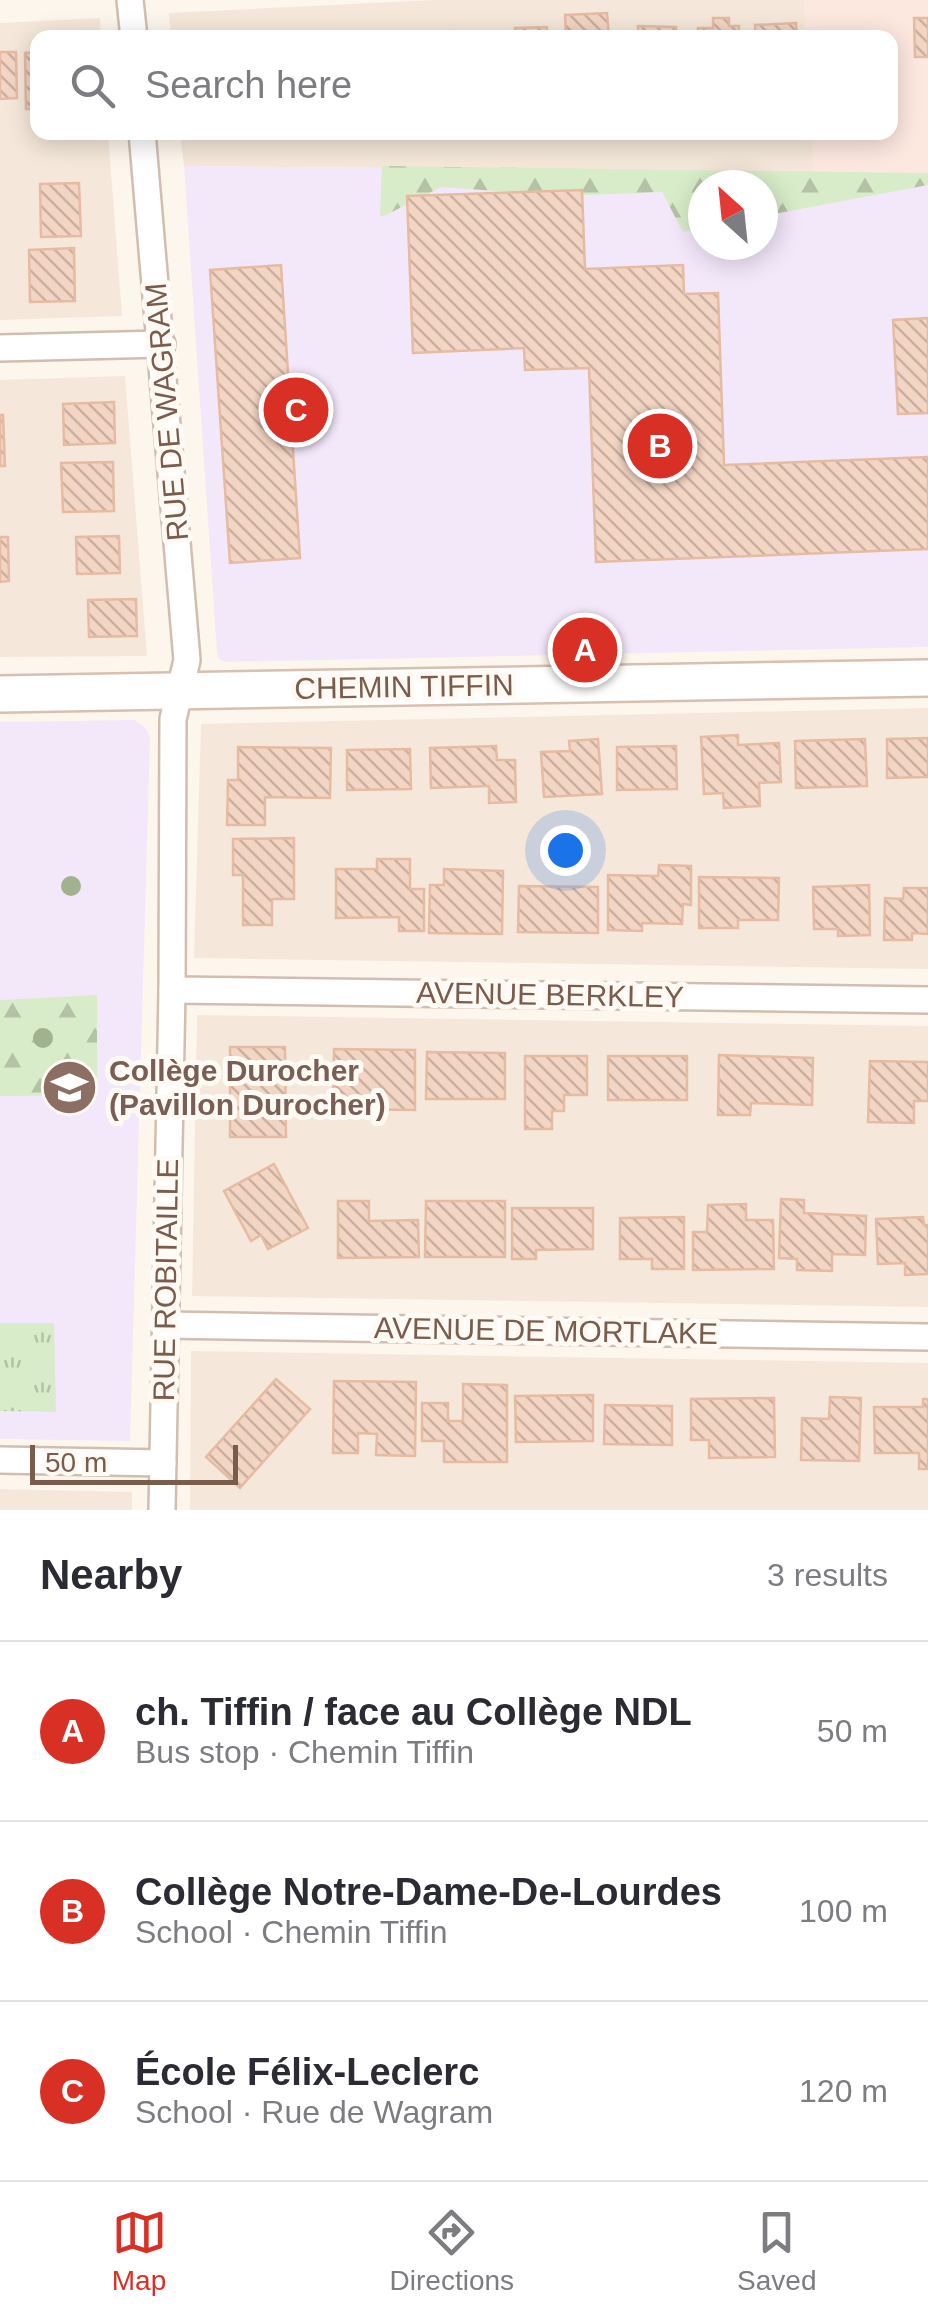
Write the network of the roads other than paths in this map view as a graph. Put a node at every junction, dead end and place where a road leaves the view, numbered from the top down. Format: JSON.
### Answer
{"nodes":[{"id":1,"x":130,"y":0,"type":"edge"},
{"id":2,"x":133,"y":30,"type":"edge"},
{"id":3,"x":143,"y":140,"type":"edge"},
{"id":4,"x":162,"y":344,"type":"junction"},
{"id":5,"x":0,"y":348,"type":"edge"},
{"id":6,"x":928,"y":678,"type":"edge"},
{"id":7,"x":178,"y":691,"type":"junction"},
{"id":8,"x":0,"y":694,"type":"edge"},
{"id":9,"x":172,"y":990,"type":"junction"},
{"id":10,"x":928,"y":1000,"type":"edge"},
{"id":11,"x":165,"y":1324,"type":"junction"},
{"id":12,"x":928,"y":1337,"type":"edge"},
{"id":13,"x":0,"y":1460,"type":"edge"},
{"id":14,"x":163,"y":1463,"type":"junction"},
{"id":15,"x":162,"y":1510,"type":"edge"}],
"edges":[{"from":1,"to":2,"type":"street"},
{"from":3,"to":4,"type":"street","name":"RUE DE WAGRAM"},
{"from":4,"to":5,"type":"street"},
{"from":4,"to":7,"type":"street","name":"RUE DE WAGRAM"},
{"from":6,"to":7,"type":"street","name":"CHEMIN TIFFIN"},
{"from":7,"to":8,"type":"street","name":"CHEMIN TIFFIN"},
{"from":7,"to":9,"type":"street","name":"RUE ROBITAILLE"},
{"from":9,"to":10,"type":"street","name":"AVENUE BERKLEY"},
{"from":9,"to":11,"type":"street","name":"RUE ROBITAILLE"},
{"from":11,"to":12,"type":"street","name":"AVENUE DE MORTLAKE"},
{"from":11,"to":14,"type":"street","name":"RUE ROBITAILLE"},
{"from":13,"to":14,"type":"street"},
{"from":14,"to":15,"type":"street","name":"RUE ROBITAILLE"}]}
